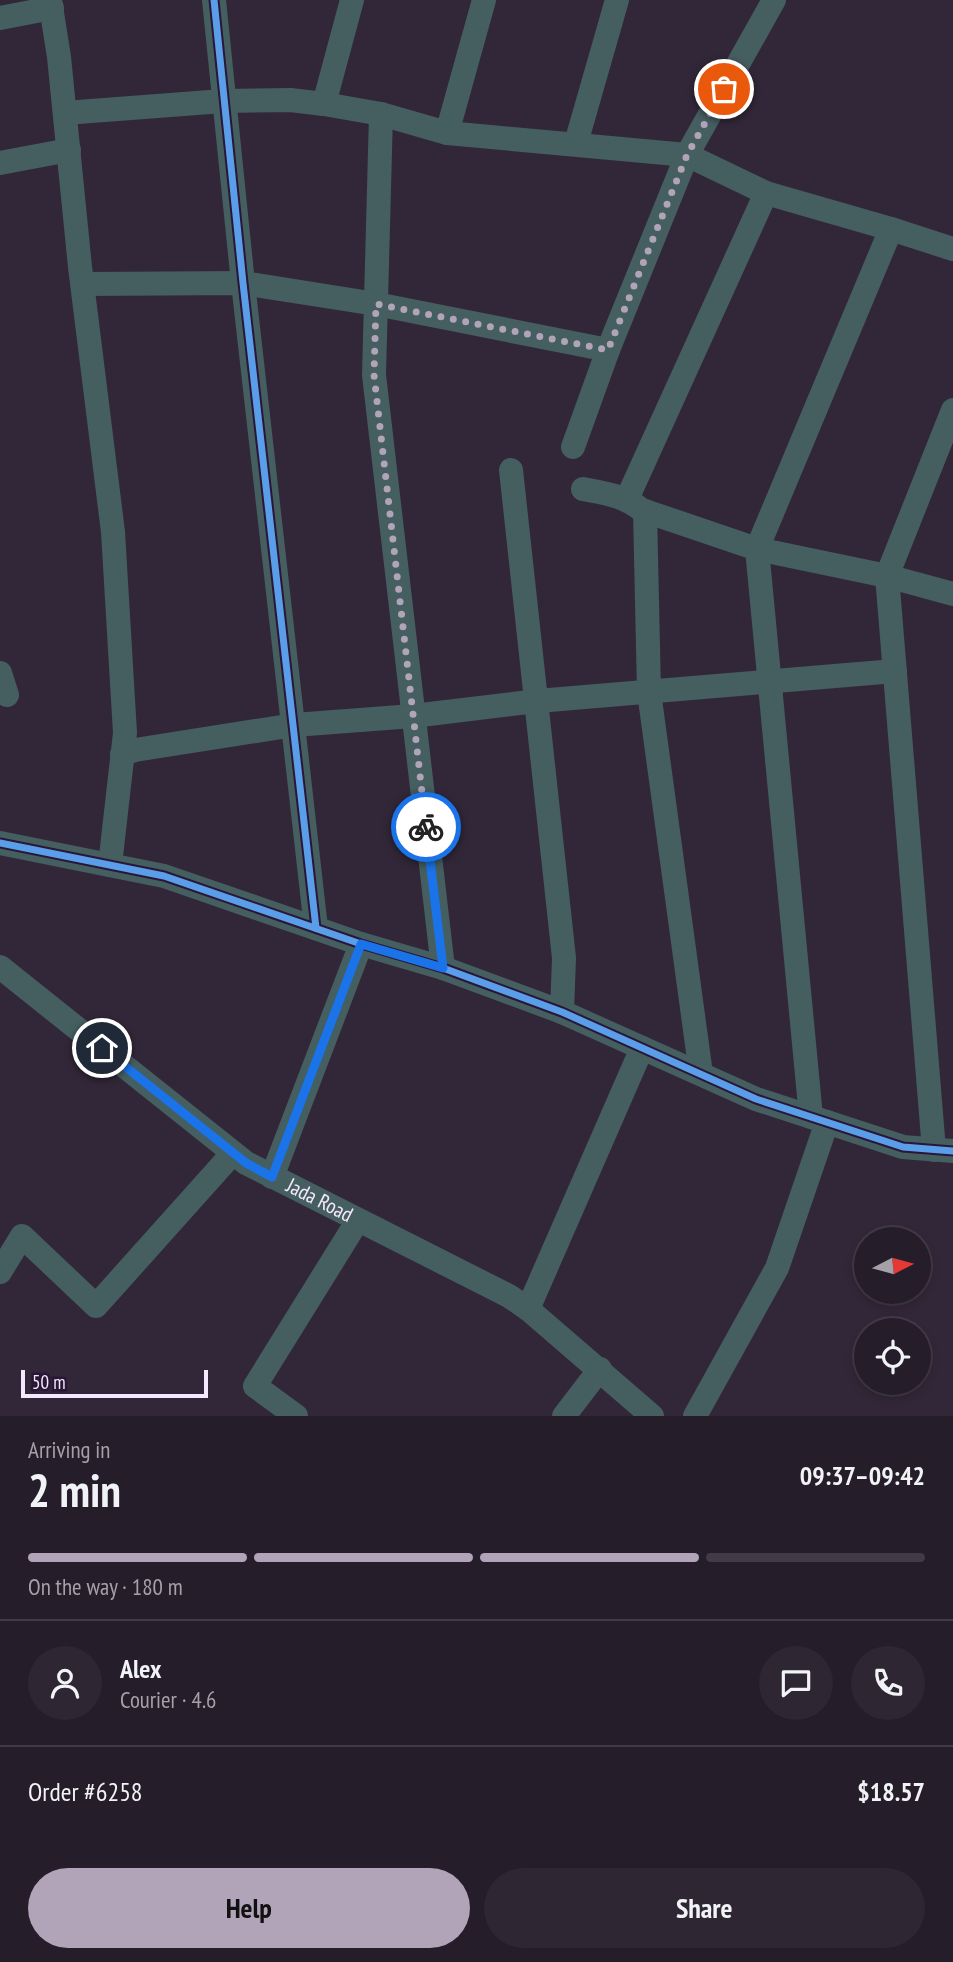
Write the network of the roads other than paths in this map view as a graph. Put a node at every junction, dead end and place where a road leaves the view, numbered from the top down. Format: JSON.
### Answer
{"nodes":[{"id":1,"x":214,"y":0,"type":"edge"},
{"id":2,"x":352,"y":0,"type":"edge"},
{"id":3,"x":484,"y":0,"type":"edge"},
{"id":4,"x":617,"y":0,"type":"edge"},
{"id":5,"x":774,"y":0,"type":"edge"},
{"id":6,"x":51,"y":4,"type":"edge"},
{"id":7,"x":0,"y":18,"type":"edge"},
{"id":8,"x":223,"y":102,"type":"junction"},
{"id":9,"x":324,"y":104,"type":"junction"},
{"id":10,"x":65,"y":113,"type":"junction"},
{"id":11,"x":381,"y":114,"type":"junction"},
{"id":12,"x":447,"y":133,"type":"junction"},
{"id":13,"x":576,"y":143,"type":"junction"},
{"id":14,"x":69,"y":150,"type":"junction"},
{"id":15,"x":687,"y":155,"type":"junction"},
{"id":16,"x":0,"y":163,"type":"edge"},
{"id":17,"x":766,"y":193,"type":"junction"},
{"id":18,"x":891,"y":229,"type":"junction"},
{"id":19,"x":953,"y":249,"type":"edge"},
{"id":20,"x":243,"y":283,"type":"junction"},
{"id":21,"x":83,"y":284,"type":"junction"},
{"id":22,"x":376,"y":304,"type":"junction"},
{"id":23,"x":608,"y":350,"type":"junction"},
{"id":24,"x":953,"y":410,"type":"edge"},
{"id":25,"x":573,"y":447,"type":"dead end"},
{"id":26,"x":511,"y":470,"type":"dead end"},
{"id":27,"x":583,"y":489,"type":"dead end"},
{"id":28,"x":636,"y":505,"type":"junction"},
{"id":29,"x":757,"y":549,"type":"junction"},
{"id":30,"x":887,"y":576,"type":"junction"},
{"id":31,"x":953,"y":594,"type":"edge"},
{"id":32,"x":895,"y":671,"type":"junction"},
{"id":33,"x":769,"y":681,"type":"junction"},
{"id":34,"x":649,"y":692,"type":"junction"},
{"id":35,"x":537,"y":701,"type":"junction"},
{"id":36,"x":413,"y":716,"type":"junction"},
{"id":37,"x":294,"y":725,"type":"junction"},
{"id":38,"x":122,"y":754,"type":"junction"},
{"id":39,"x":0,"y":844,"type":"edge"},
{"id":40,"x":110,"y":865,"type":"junction"},
{"id":41,"x":316,"y":928,"type":"junction"},
{"id":42,"x":361,"y":944,"type":"junction"},
{"id":43,"x":0,"y":967,"type":"edge"},
{"id":44,"x":443,"y":968,"type":"junction"},
{"id":45,"x":562,"y":1012,"type":"junction"},
{"id":46,"x":642,"y":1048,"type":"junction"},
{"id":47,"x":701,"y":1074,"type":"junction"},
{"id":48,"x":819,"y":1119,"type":"junction"},
{"id":49,"x":943,"y":1151,"type":"edge"},
{"id":50,"x":233,"y":1153,"type":"junction"},
{"id":51,"x":272,"y":1177,"type":"junction"},
{"id":52,"x":358,"y":1220,"type":"junction"},
{"id":53,"x":0,"y":1272,"type":"edge"},
{"id":54,"x":528,"y":1309,"type":"junction"},
{"id":55,"x":600,"y":1369,"type":"junction"},
{"id":56,"x":296,"y":1416,"type":"edge"},
{"id":57,"x":564,"y":1416,"type":"edge"},
{"id":58,"x":652,"y":1416,"type":"edge"},
{"id":59,"x":695,"y":1416,"type":"edge"}],
"edges":[{"from":1,"to":8,"type":"street"},
{"from":2,"to":9,"type":"street"},
{"from":3,"to":12,"type":"street"},
{"from":4,"to":13,"type":"street"},
{"from":5,"to":15,"type":"street"},
{"from":6,"to":7,"type":"street"},
{"from":6,"to":10,"type":"street"},
{"from":8,"to":9,"type":"street"},
{"from":8,"to":10,"type":"street"},
{"from":8,"to":20,"type":"street"},
{"from":9,"to":11,"type":"street"},
{"from":10,"to":14,"type":"street"},
{"from":11,"to":12,"type":"street"},
{"from":11,"to":22,"type":"street"},
{"from":12,"to":13,"type":"street"},
{"from":13,"to":15,"type":"street"},
{"from":14,"to":16,"type":"street"},
{"from":14,"to":21,"type":"street"},
{"from":15,"to":17,"type":"street"},
{"from":15,"to":23,"type":"street"},
{"from":17,"to":18,"type":"street"},
{"from":17,"to":28,"type":"street"},
{"from":18,"to":19,"type":"street"},
{"from":18,"to":29,"type":"street"},
{"from":20,"to":21,"type":"street"},
{"from":20,"to":22,"type":"street"},
{"from":20,"to":37,"type":"street"},
{"from":21,"to":38,"type":"street"},
{"from":22,"to":23,"type":"street"},
{"from":22,"to":36,"type":"street"},
{"from":23,"to":25,"type":"street"},
{"from":24,"to":30,"type":"street"},
{"from":26,"to":35,"type":"street"},
{"from":27,"to":28,"type":"street"},
{"from":28,"to":29,"type":"street"},
{"from":28,"to":34,"type":"street"},
{"from":29,"to":30,"type":"street"},
{"from":29,"to":33,"type":"street"},
{"from":30,"to":31,"type":"street"},
{"from":30,"to":32,"type":"street"},
{"from":32,"to":33,"type":"street"},
{"from":32,"to":49,"type":"street"},
{"from":33,"to":34,"type":"street"},
{"from":33,"to":48,"type":"street"},
{"from":34,"to":35,"type":"street"},
{"from":34,"to":47,"type":"street"},
{"from":35,"to":36,"type":"street"},
{"from":35,"to":45,"type":"street"},
{"from":36,"to":37,"type":"street"},
{"from":36,"to":44,"type":"street"},
{"from":37,"to":38,"type":"street"},
{"from":37,"to":41,"type":"street"},
{"from":38,"to":40,"type":"street"},
{"from":39,"to":40,"type":"street"},
{"from":40,"to":41,"type":"street"},
{"from":41,"to":42,"type":"street"},
{"from":42,"to":44,"type":"street"},
{"from":42,"to":51,"type":"street"},
{"from":43,"to":50,"type":"street","name":"Jada Road"},
{"from":44,"to":45,"type":"street"},
{"from":45,"to":46,"type":"street"},
{"from":46,"to":47,"type":"street"},
{"from":46,"to":54,"type":"street"},
{"from":47,"to":48,"type":"street"},
{"from":48,"to":49,"type":"street"},
{"from":48,"to":59,"type":"street"},
{"from":50,"to":51,"type":"street","name":"Jada Road"},
{"from":50,"to":53,"type":"street"},
{"from":51,"to":52,"type":"street","name":"Jada Road"},
{"from":52,"to":54,"type":"street","name":"Jada Road"},
{"from":52,"to":56,"type":"street"},
{"from":54,"to":55,"type":"street","name":"Jada Road"},
{"from":55,"to":57,"type":"street"},
{"from":55,"to":58,"type":"street","name":"Jada Road"}]}
